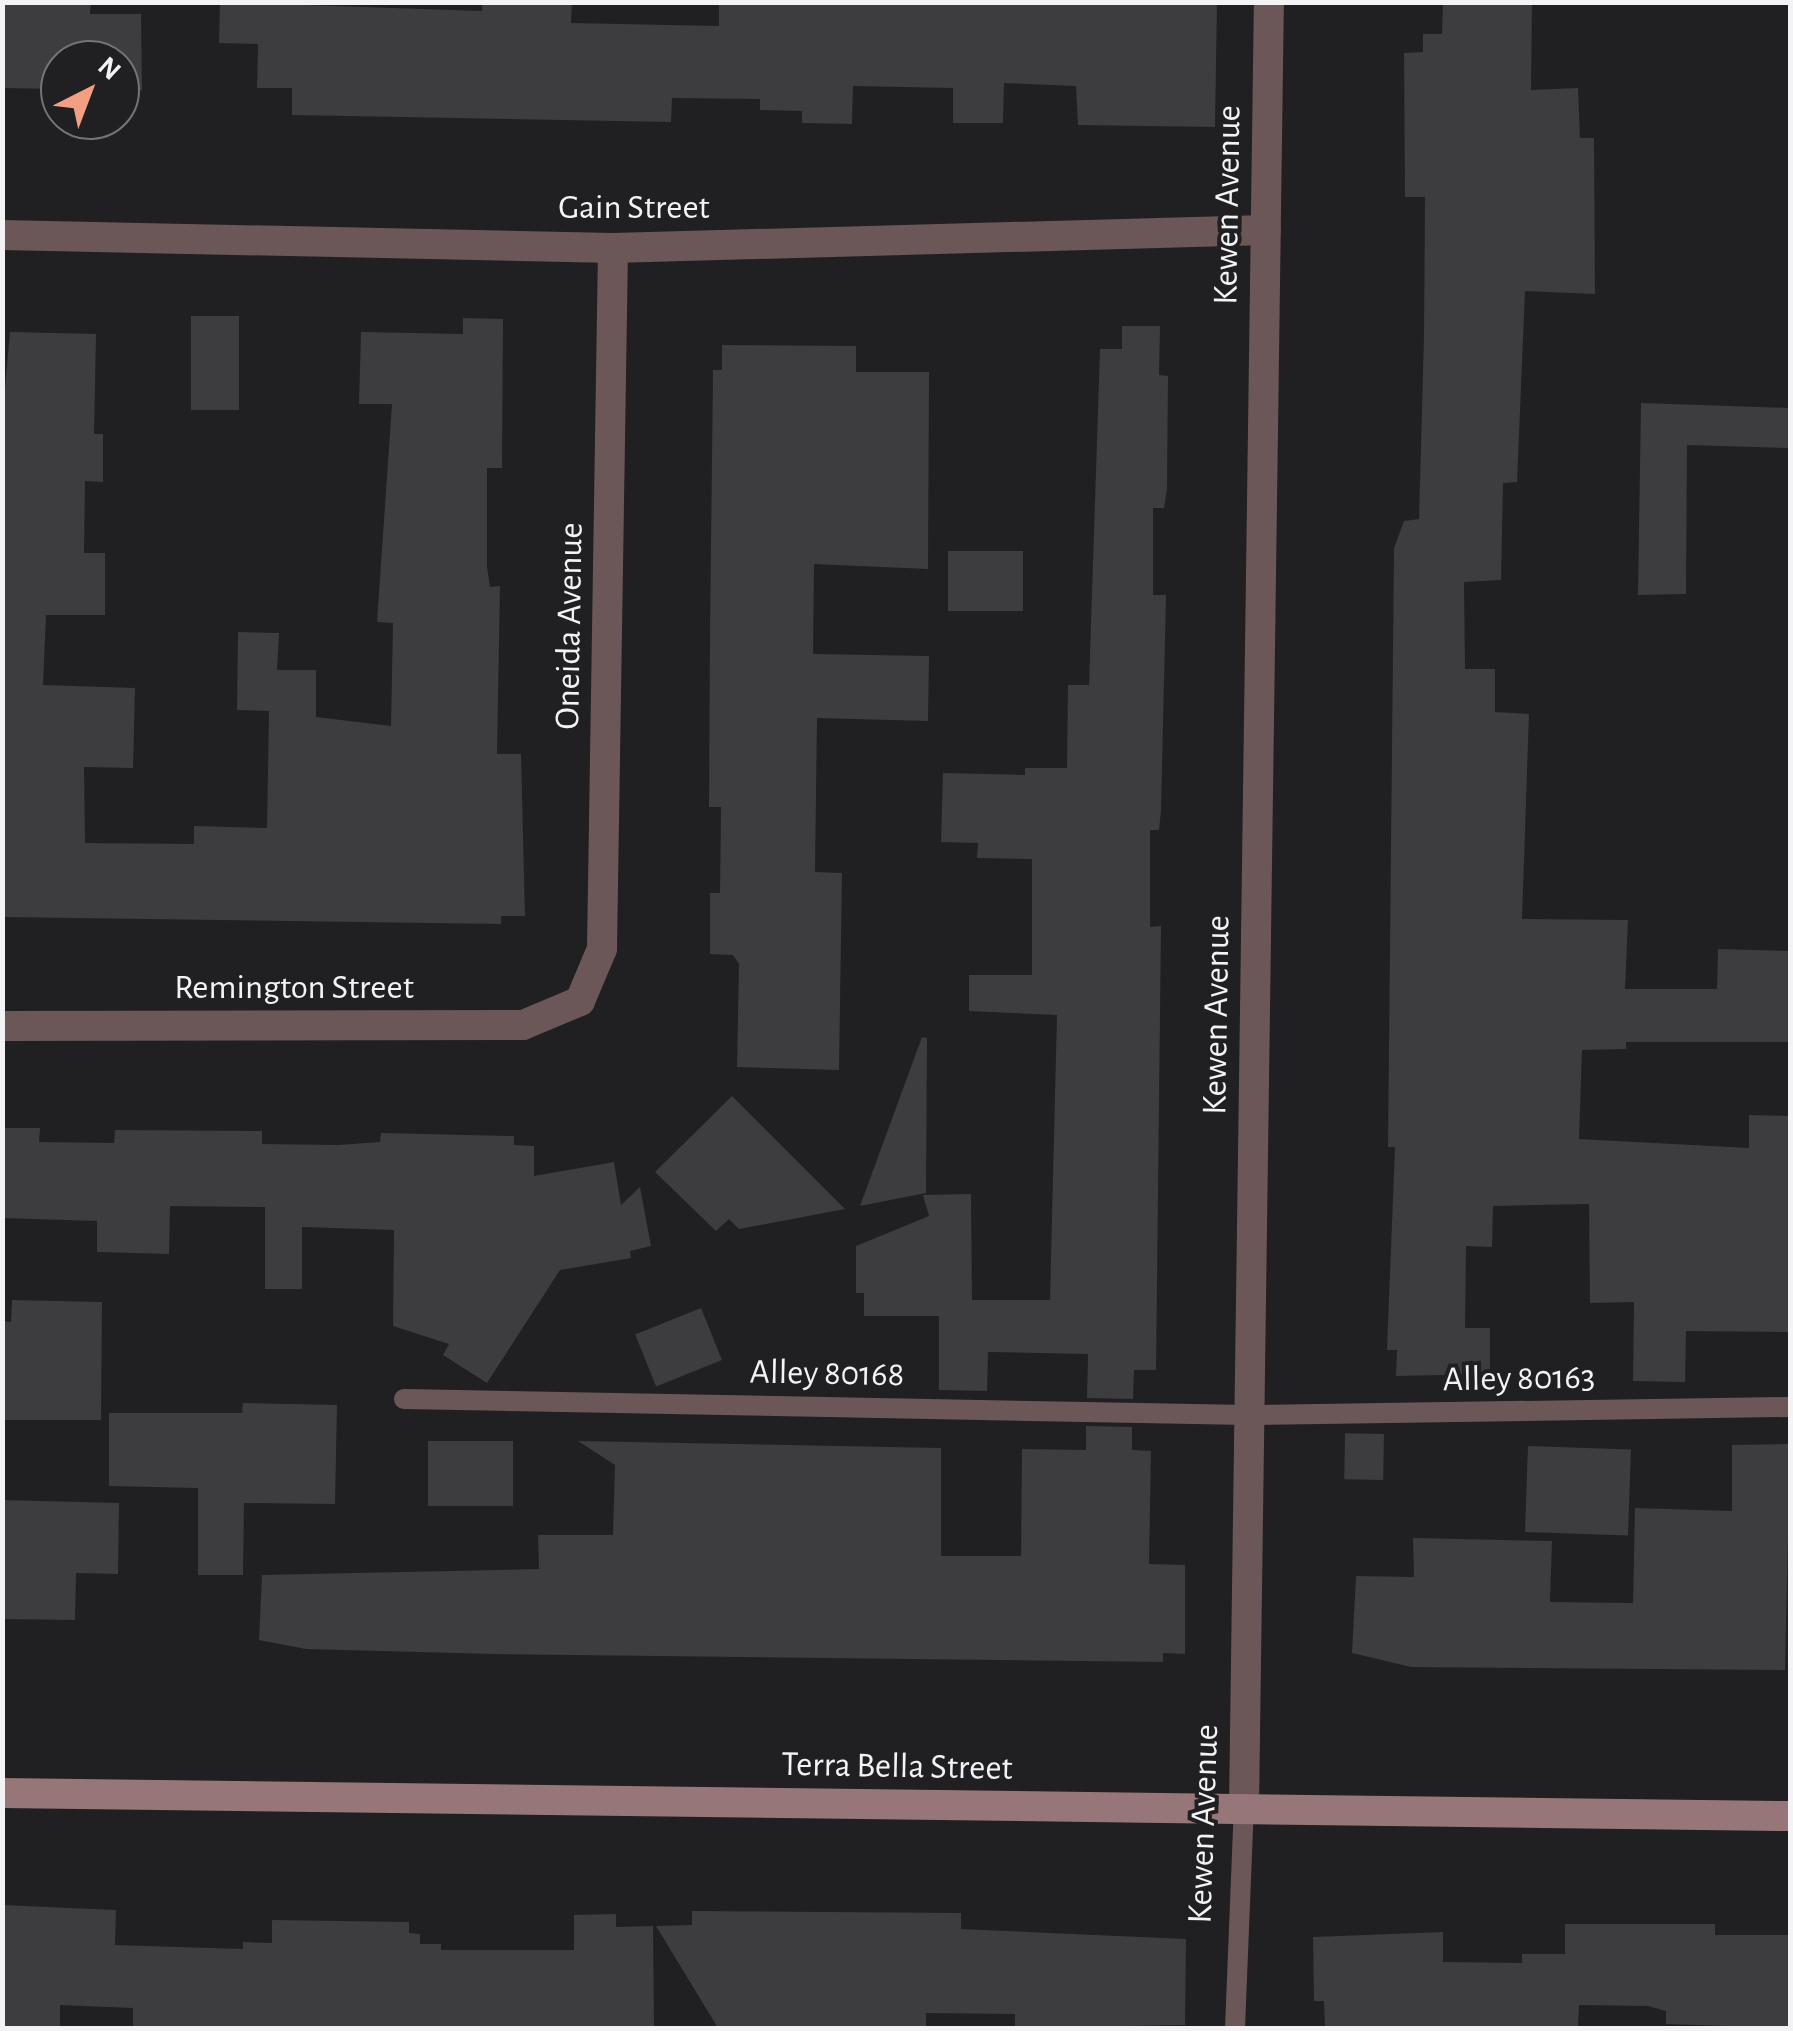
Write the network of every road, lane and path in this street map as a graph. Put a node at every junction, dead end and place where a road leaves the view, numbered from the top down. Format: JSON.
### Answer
{"nodes":[{"id":1,"x":1269,"y":2,"type":"edge"},
{"id":2,"x":1266,"y":230,"type":"junction"},
{"id":3,"x":2,"y":236,"type":"edge"},
{"id":4,"x":614,"y":248,"type":"junction"},
{"id":5,"x":580,"y":1001,"type":"joint"},
{"id":6,"x":2,"y":1026,"type":"edge"},
{"id":7,"x":404,"y":1398,"type":"dead end"},
{"id":8,"x":1790,"y":1408,"type":"edge"},
{"id":9,"x":1248,"y":1415,"type":"junction"},
{"id":10,"x":2,"y":1793,"type":"edge"},
{"id":11,"x":1244,"y":1807,"type":"junction"},
{"id":12,"x":1790,"y":1816,"type":"edge"},
{"id":13,"x":1235,"y":2028,"type":"edge"}],
"edges":[{"from":1,"to":2,"type":"street","name":"Kewen Avenue"},
{"from":2,"to":4,"type":"street","name":"Gain Street"},
{"from":2,"to":9,"type":"street","name":"Kewen Avenue"},
{"from":3,"to":4,"type":"street","name":"Gain Street"},
{"from":4,"to":5,"type":"street","name":"Oneida Avenue"},
{"from":5,"to":6,"type":"street","name":"Remington Street"},
{"from":7,"to":9,"type":"lane","name":"Alley 80168"},
{"from":8,"to":9,"type":"lane","name":"Alley 80163"},
{"from":9,"to":11,"type":"street","name":"Kewen Avenue"},
{"from":10,"to":11,"type":"main road","name":"Terra Bella Street"},
{"from":11,"to":12,"type":"main road","name":"Terra Bella Street"},
{"from":11,"to":13,"type":"lane","name":"Kewen Avenue"}]}
